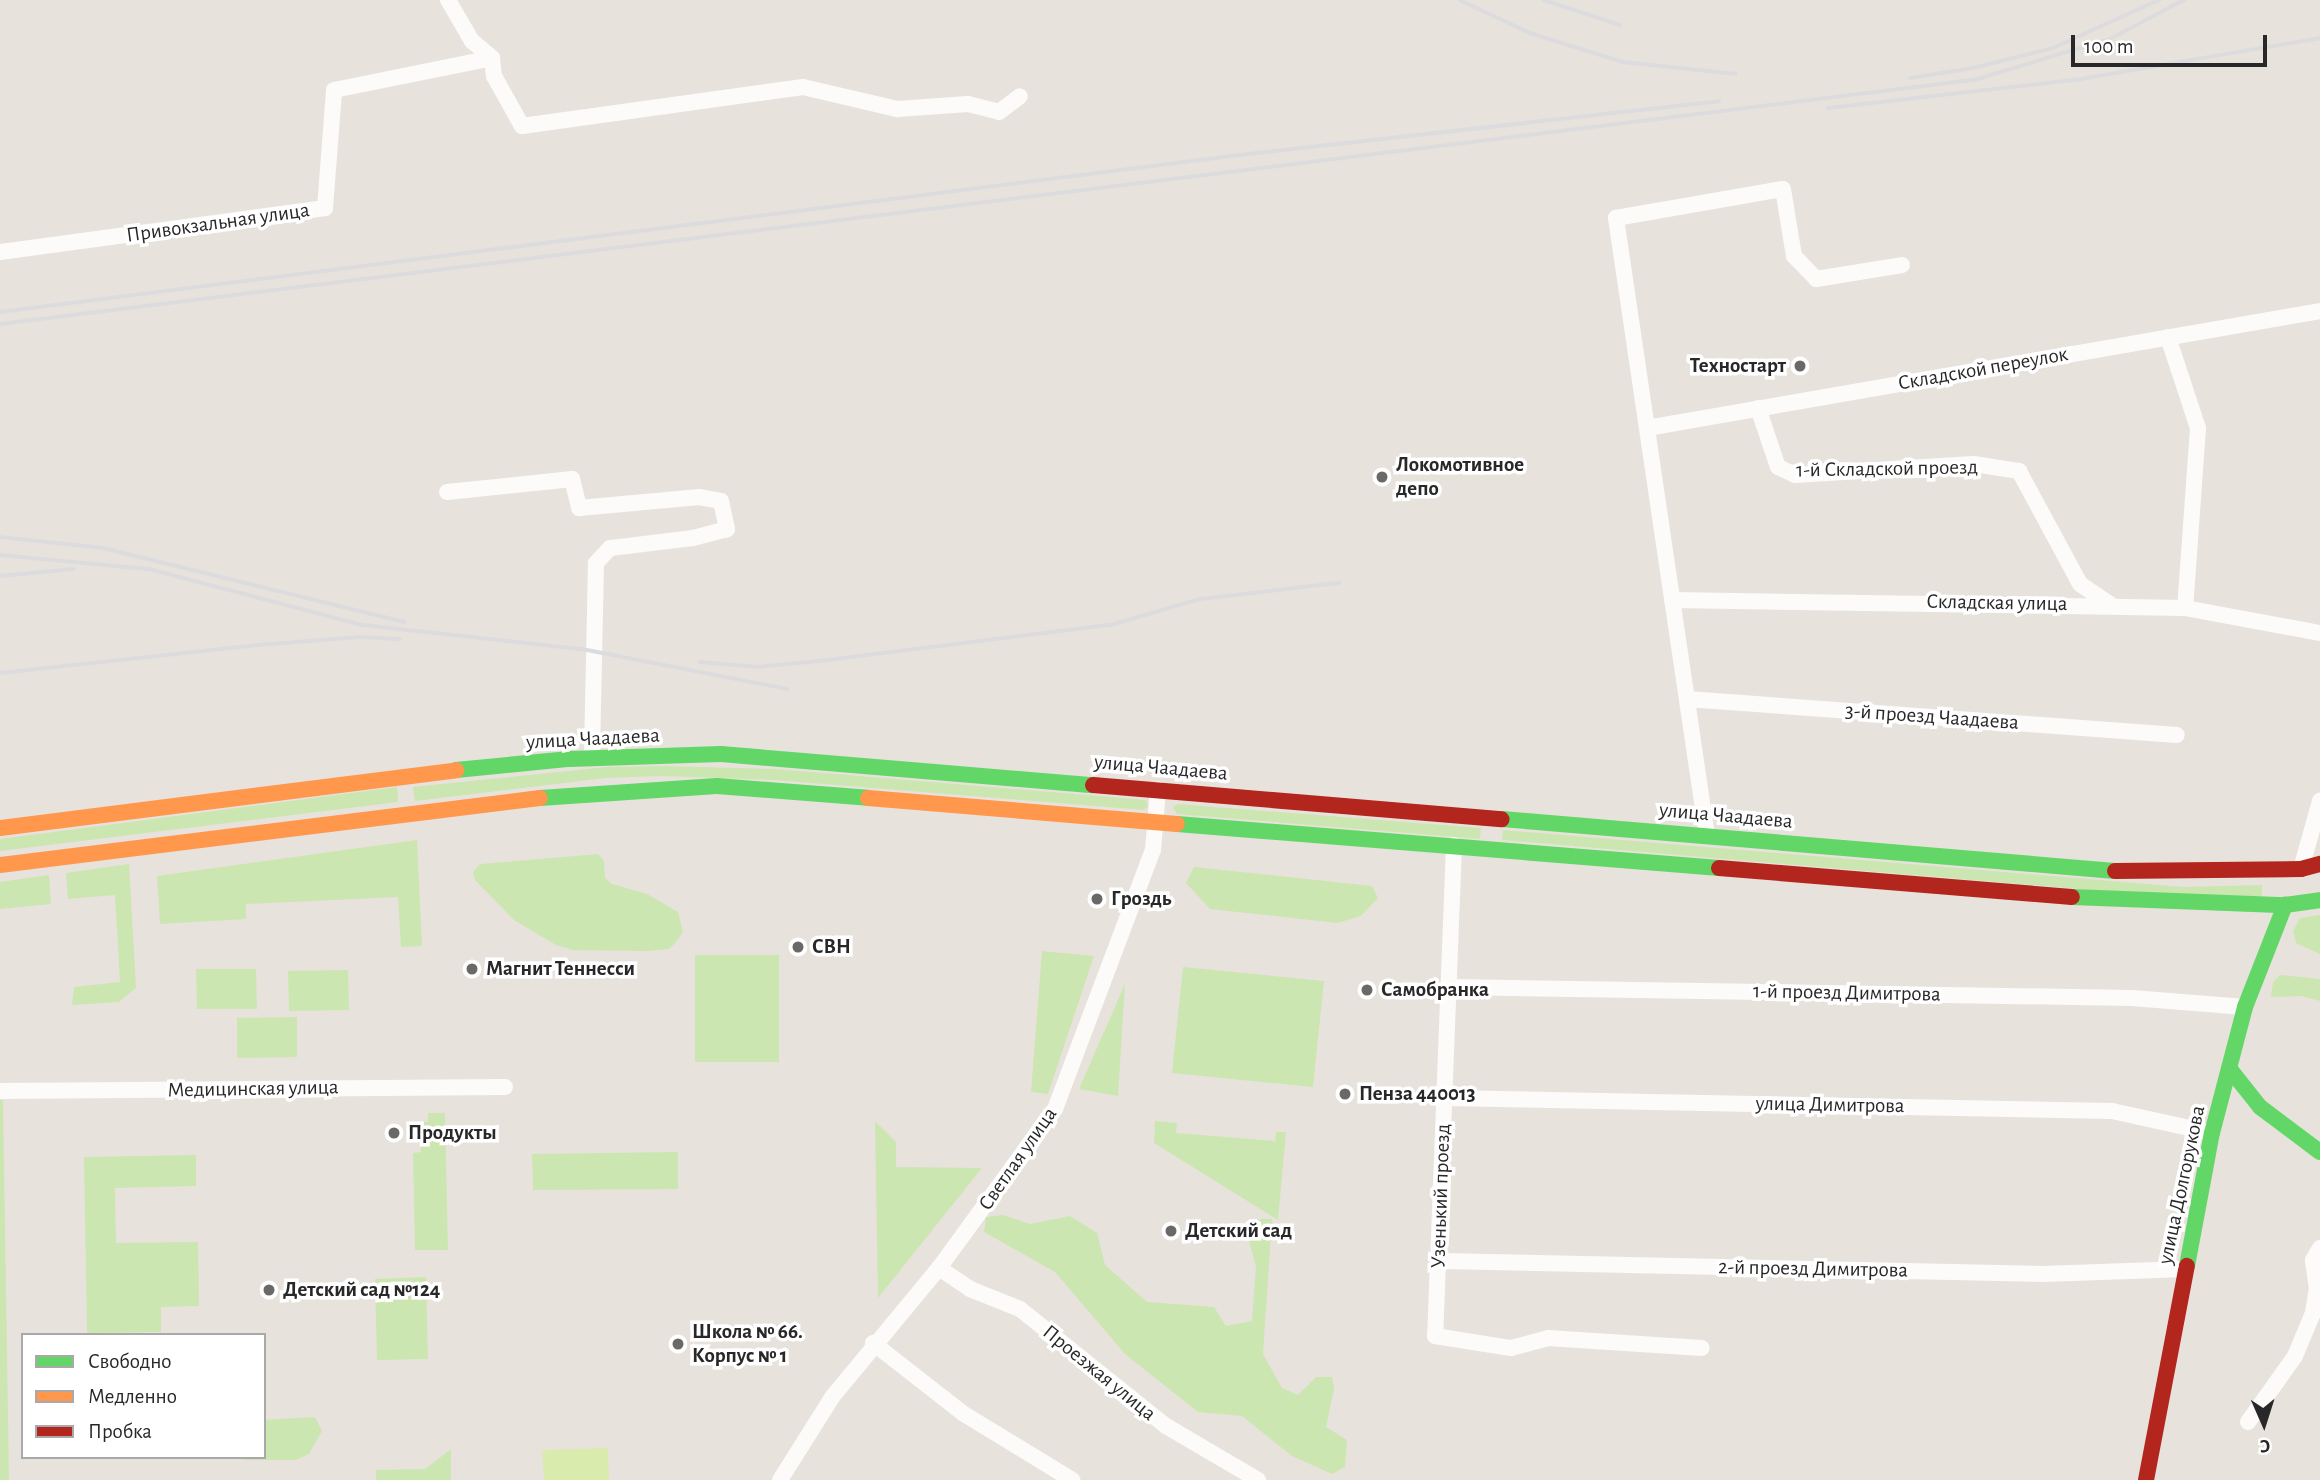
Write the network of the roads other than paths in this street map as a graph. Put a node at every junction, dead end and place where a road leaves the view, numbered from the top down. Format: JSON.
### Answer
{"nodes":[{"id":1,"x":448,"y":0,"type":"edge"},
{"id":2,"x":492,"y":58,"type":"junction"},
{"id":3,"x":1020,"y":96,"type":"dead end"},
{"id":4,"x":0,"y":252,"type":"edge"},
{"id":5,"x":1902,"y":265,"type":"dead end"},
{"id":6,"x":2320,"y":311,"type":"edge"},
{"id":7,"x":2168,"y":337,"type":"junction"},
{"id":8,"x":1758,"y":408,"type":"junction"},
{"id":9,"x":1647,"y":428,"type":"junction"},
{"id":10,"x":447,"y":492,"type":"dead end"},
{"id":11,"x":1672,"y":600,"type":"junction"},
{"id":12,"x":2111,"y":605,"type":"junction"},
{"id":13,"x":2185,"y":608,"type":"junction"},
{"id":14,"x":2320,"y":633,"type":"edge"},
{"id":15,"x":1687,"y":699,"type":"junction"},
{"id":16,"x":2177,"y":735,"type":"dead end"},
{"id":17,"x":592,"y":758,"type":"junction"},
{"id":18,"x":1158,"y":789,"type":"junction"},
{"id":19,"x":2320,"y":802,"type":"edge"},
{"id":20,"x":1155,"y":820,"type":"junction"},
{"id":21,"x":0,"y":828,"type":"edge"},
{"id":22,"x":1707,"y":836,"type":"junction"},
{"id":23,"x":1454,"y":845,"type":"junction"},
{"id":24,"x":0,"y":864,"type":"edge"},
{"id":25,"x":2320,"y":864,"type":"edge"},
{"id":26,"x":2301,"y":869,"type":"junction"},
{"id":27,"x":2320,"y":900,"type":"edge"},
{"id":28,"x":2285,"y":905,"type":"junction"},
{"id":29,"x":1449,"y":986,"type":"junction"},
{"id":30,"x":2245,"y":1007,"type":"junction"},
{"id":31,"x":2229,"y":1068,"type":"junction"},
{"id":32,"x":505,"y":1087,"type":"dead end"},
{"id":33,"x":0,"y":1091,"type":"edge"},
{"id":34,"x":1444,"y":1098,"type":"junction"},
{"id":35,"x":2212,"y":1133,"type":"junction"},
{"id":36,"x":2320,"y":1152,"type":"edge"},
{"id":37,"x":2320,"y":1248,"type":"edge"},
{"id":38,"x":1440,"y":1261,"type":"junction"},
{"id":39,"x":939,"y":1268,"type":"junction"},
{"id":40,"x":2186,"y":1269,"type":"junction"},
{"id":41,"x":873,"y":1342,"type":"junction"},
{"id":42,"x":1702,"y":1348,"type":"dead end"},
{"id":43,"x":2248,"y":1422,"type":"dead end"},
{"id":44,"x":780,"y":1480,"type":"edge"},
{"id":45,"x":1072,"y":1480,"type":"edge"},
{"id":46,"x":1258,"y":1480,"type":"edge"},
{"id":47,"x":2146,"y":1480,"type":"edge"}],
"edges":[{"from":1,"to":2,"type":"street"},
{"from":2,"to":3,"type":"street"},
{"from":2,"to":4,"type":"street","name":"Привокзальная улица"},
{"from":5,"to":9,"type":"street"},
{"from":6,"to":7,"type":"street","name":"Складской переулок"},
{"from":7,"to":8,"type":"street","name":"Складской переулок"},
{"from":7,"to":13,"type":"street"},
{"from":8,"to":9,"type":"street","name":"Складской переулок"},
{"from":8,"to":12,"type":"street","name":"1-й Складской проезд"},
{"from":9,"to":11,"type":"street"},
{"from":10,"to":17,"type":"street"},
{"from":11,"to":12,"type":"street","name":"Складская улица"},
{"from":11,"to":15,"type":"street"},
{"from":12,"to":13,"type":"street","name":"Складская улица"},
{"from":13,"to":14,"type":"street","name":"Складская улица"},
{"from":15,"to":16,"type":"street","name":"3-й проезд Чаадаева"},
{"from":15,"to":22,"type":"street"},
{"from":17,"to":18,"type":"main road","name":"улица Чаадаева"},
{"from":17,"to":21,"type":"main road","name":"улица Чаадаева"},
{"from":18,"to":20,"type":"street","name":"Светлая улица"},
{"from":18,"to":22,"type":"main road","name":"улица Чаадаева"},
{"from":19,"to":26,"type":"street"},
{"from":20,"to":23,"type":"main road"},
{"from":20,"to":24,"type":"main road"},
{"from":20,"to":39,"type":"street","name":"Светлая улица"},
{"from":22,"to":26,"type":"main road","name":"улица Чаадаева"},
{"from":23,"to":28,"type":"main road"},
{"from":23,"to":29,"type":"street","name":"Узенький проезд"},
{"from":25,"to":26,"type":"main road","name":"улица Чаадаева"},
{"from":26,"to":28,"type":"main road","name":"улица Долгорукова"},
{"from":27,"to":28,"type":"main road"},
{"from":28,"to":30,"type":"main road","name":"улица Долгорукова"},
{"from":29,"to":30,"type":"street","name":"1-й проезд Димитрова"},
{"from":29,"to":34,"type":"street","name":"Узенький проезд"},
{"from":30,"to":31,"type":"main road","name":"улица Долгорукова"},
{"from":31,"to":35,"type":"main road","name":"улица Долгорукова"},
{"from":31,"to":36,"type":"main road"},
{"from":32,"to":33,"type":"street","name":"Медицинская улица"},
{"from":34,"to":35,"type":"street","name":"улица Димитрова"},
{"from":34,"to":38,"type":"street","name":"Узенький проезд"},
{"from":35,"to":40,"type":"main road","name":"улица Долгорукова"},
{"from":37,"to":43,"type":"street"},
{"from":38,"to":40,"type":"street","name":"2-й проезд Димитрова"},
{"from":38,"to":42,"type":"street","name":"Узенький проезд"},
{"from":39,"to":41,"type":"street","name":"Светлая улица"},
{"from":39,"to":46,"type":"street","name":"Проезжая улица"},
{"from":40,"to":47,"type":"main road","name":"улица Долгорукова"},
{"from":41,"to":44,"type":"street","name":"Светлая улица"},
{"from":41,"to":45,"type":"street"}]}
